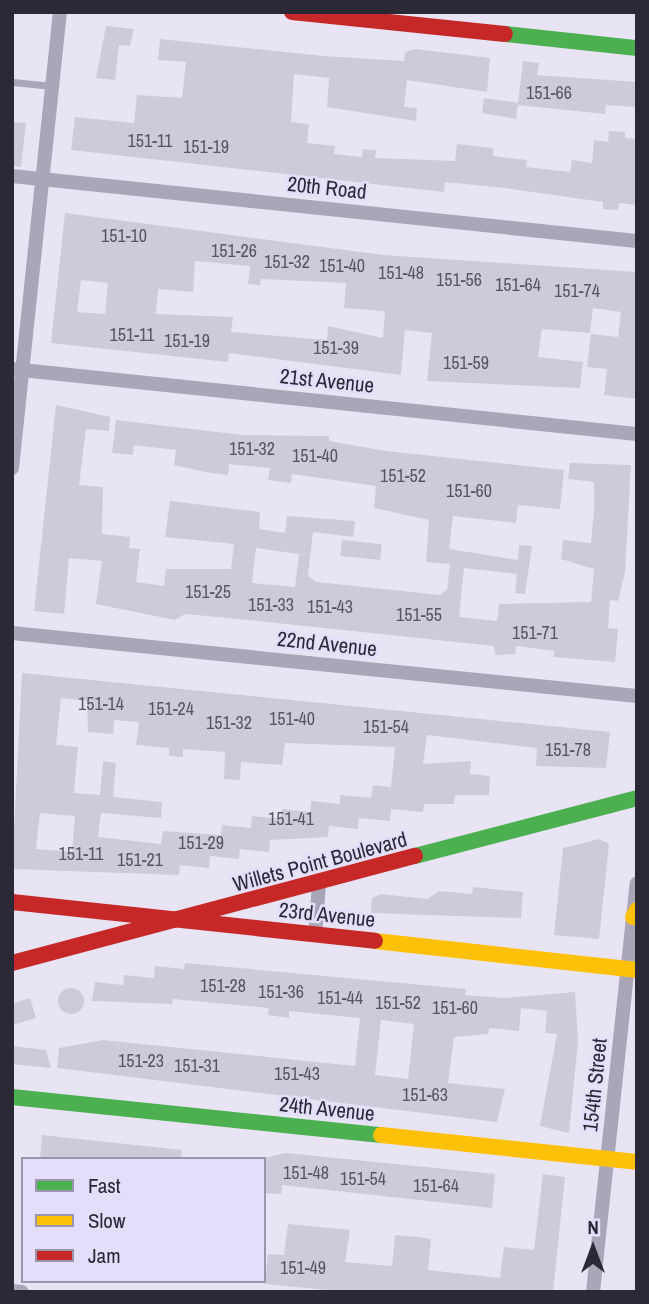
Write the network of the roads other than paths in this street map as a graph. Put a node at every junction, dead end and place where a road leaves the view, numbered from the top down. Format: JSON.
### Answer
{"nodes":[{"id":1,"x":60,"y":12,"type":"edge"},
{"id":2,"x":292,"y":12,"type":"edge"},
{"id":3,"x":637,"y":48,"type":"edge"},
{"id":4,"x":12,"y":82,"type":"edge"},
{"id":5,"x":53,"y":86,"type":"junction"},
{"id":6,"x":12,"y":176,"type":"edge"},
{"id":7,"x":43,"y":180,"type":"junction"},
{"id":8,"x":637,"y":241,"type":"edge"},
{"id":9,"x":18,"y":370,"type":"edge"},
{"id":10,"x":637,"y":435,"type":"edge"},
{"id":11,"x":12,"y":468,"type":"edge"},
{"id":12,"x":12,"y":633,"type":"edge"},
{"id":13,"x":637,"y":696,"type":"edge"},
{"id":14,"x":637,"y":798,"type":"edge"},
{"id":15,"x":637,"y":883,"type":"edge"},
{"id":16,"x":319,"y":884,"type":"junction"},
{"id":17,"x":12,"y":902,"type":"edge"},
{"id":18,"x":635,"y":913,"type":"edge"},
{"id":19,"x":182,"y":921,"type":"junction"},
{"id":20,"x":315,"y":935,"type":"junction"},
{"id":21,"x":12,"y":962,"type":"edge"},
{"id":22,"x":632,"y":969,"type":"edge"},
{"id":23,"x":12,"y":1097,"type":"edge"},
{"id":24,"x":609,"y":1160,"type":"junction"},
{"id":25,"x":637,"y":1162,"type":"edge"},
{"id":26,"x":12,"y":1291,"type":"edge"},
{"id":27,"x":22,"y":1292,"type":"edge"},
{"id":28,"x":593,"y":1292,"type":"edge"}],
"edges":[{"from":1,"to":5,"type":"street"},
{"from":2,"to":3,"type":"street"},
{"from":4,"to":5,"type":"lane"},
{"from":5,"to":7,"type":"street"},
{"from":6,"to":7,"type":"street","name":"20th Road"},
{"from":7,"to":8,"type":"street","name":"20th Road"},
{"from":7,"to":9,"type":"street"},
{"from":9,"to":10,"type":"street","name":"21st Avenue"},
{"from":9,"to":11,"type":"street"},
{"from":12,"to":13,"type":"street","name":"22nd Avenue"},
{"from":14,"to":16,"type":"street","name":"Willets Point Boulevard"},
{"from":15,"to":18,"type":"street","name":"154th Street"},
{"from":16,"to":19,"type":"street","name":"Willets Point Boulevard"},
{"from":16,"to":20,"type":"street"},
{"from":17,"to":19,"type":"street","name":"23rd Avenue"},
{"from":18,"to":22,"type":"street","name":"154th Street"},
{"from":19,"to":20,"type":"street","name":"23rd Avenue"},
{"from":19,"to":21,"type":"street","name":"Willets Point Boulevard"},
{"from":20,"to":22,"type":"street","name":"23rd Avenue"},
{"from":22,"to":24,"type":"street","name":"154th Street"},
{"from":23,"to":24,"type":"street","name":"24th Avenue"},
{"from":24,"to":25,"type":"street","name":"24th Avenue"},
{"from":24,"to":28,"type":"street","name":"154th Street"},
{"from":26,"to":27,"type":"street"}]}
